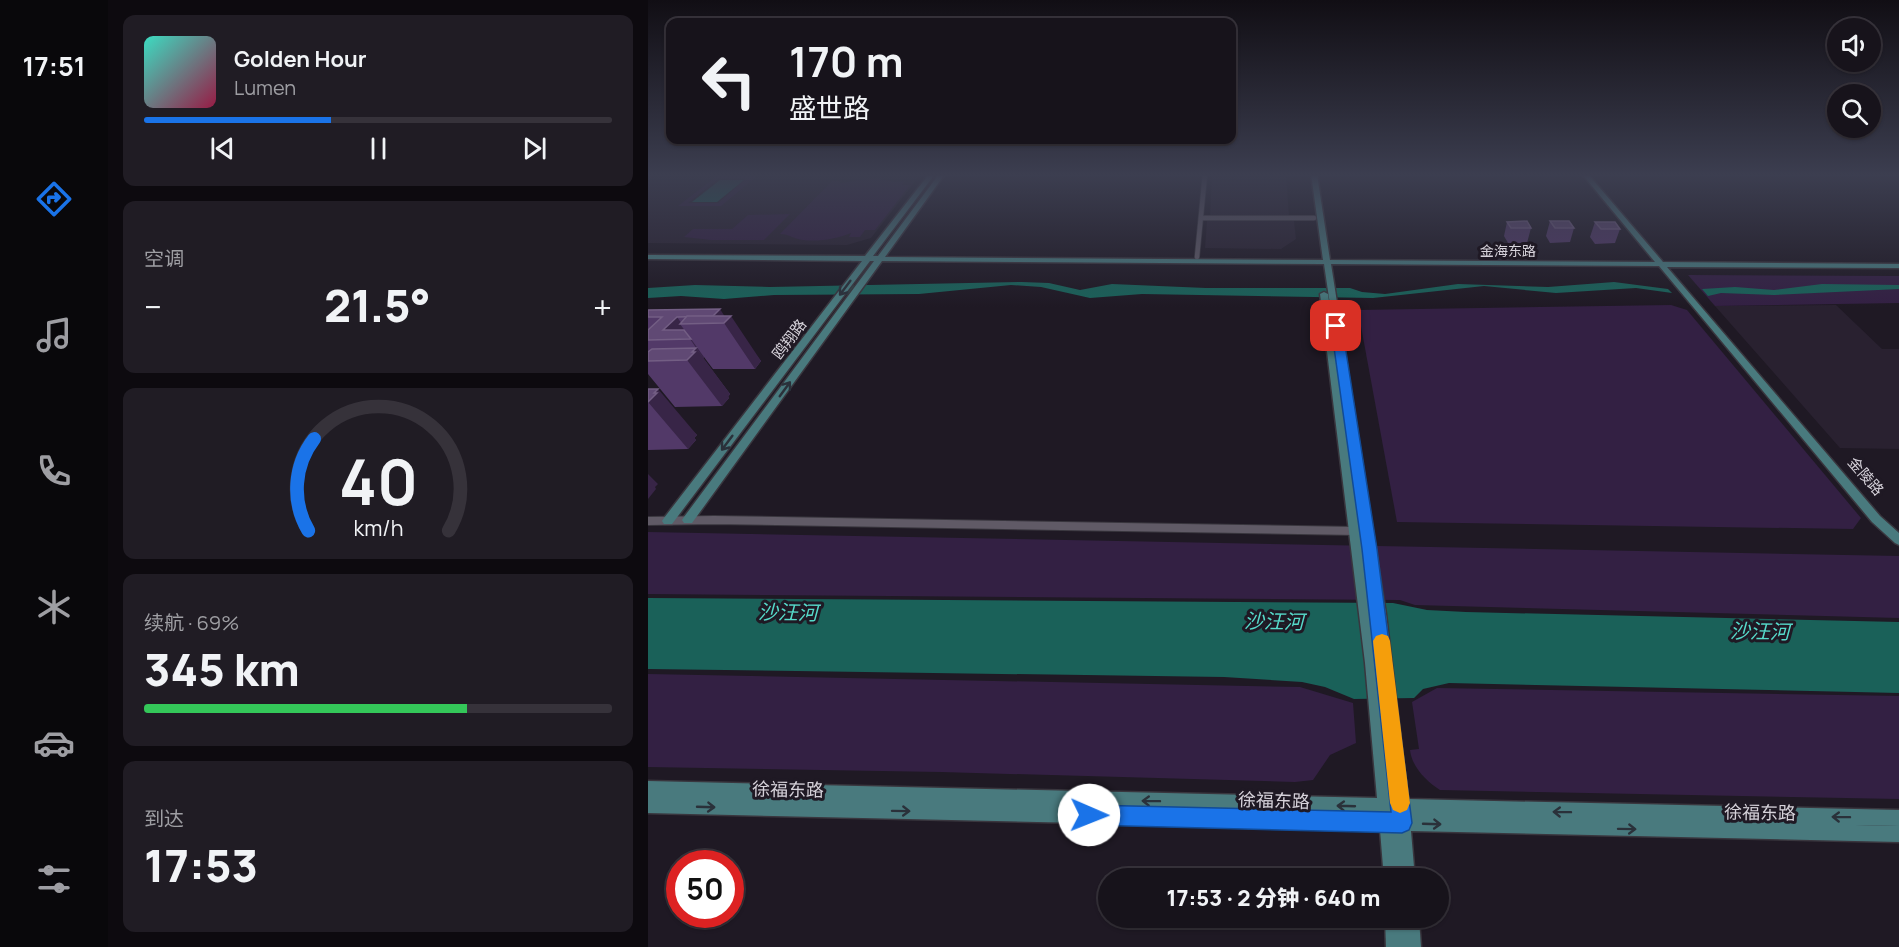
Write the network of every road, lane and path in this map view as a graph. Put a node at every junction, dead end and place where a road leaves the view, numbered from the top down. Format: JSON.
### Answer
{"nodes":[{"id":1,"x":898,"y":218,"type":"edge"},
{"id":2,"x":910,"y":218,"type":"edge"},
{"id":3,"x":1201,"y":218,"type":"edge"},
{"id":4,"x":1314,"y":218,"type":"edge"},
{"id":5,"x":1319,"y":218,"type":"edge"},
{"id":6,"x":1624,"y":218,"type":"edge"},
{"id":7,"x":1626,"y":218,"type":"edge"},
{"id":8,"x":648,"y":255,"type":"edge"},
{"id":9,"x":869,"y":256,"type":"junction"},
{"id":10,"x":882,"y":256,"type":"junction"},
{"id":11,"x":1197,"y":257,"type":"junction"},
{"id":12,"x":1323,"y":260,"type":"junction"},
{"id":13,"x":1662,"y":262,"type":"junction"},
{"id":14,"x":1899,"y":264,"type":"edge"},
{"id":15,"x":688,"y":520,"type":"junction"},
{"id":16,"x":648,"y":521,"type":"edge"},
{"id":17,"x":668,"y":521,"type":"junction"},
{"id":18,"x":1356,"y":531,"type":"junction"},
{"id":19,"x":648,"y":789,"type":"edge"},
{"id":20,"x":648,"y":805,"type":"edge"},
{"id":21,"x":1394,"y":815,"type":"junction"},
{"id":22,"x":1899,"y":818,"type":"edge"},
{"id":23,"x":1899,"y":834,"type":"edge"},
{"id":24,"x":1392,"y":868,"type":"edge"},
{"id":25,"x":1405,"y":868,"type":"edge"},
{"id":26,"x":1394,"y":928,"type":"edge"},
{"id":27,"x":1411,"y":928,"type":"edge"},
{"id":28,"x":1395,"y":947,"type":"edge"},
{"id":29,"x":1412,"y":947,"type":"edge"}],
"edges":[{"from":1,"to":9,"type":"main road","name":"鸥翔路"},
{"from":2,"to":10,"type":"main road","name":"鸥翔路"},
{"from":3,"to":11,"type":"street"},
{"from":4,"to":12,"type":"main road"},
{"from":5,"to":12,"type":"main road"},
{"from":6,"to":13,"type":"main road","name":"金陵路"},
{"from":7,"to":13,"type":"main road","name":"金陵路"},
{"from":8,"to":9,"type":"main road","name":"金海东路"},
{"from":9,"to":10,"type":"main road","name":"金海东路"},
{"from":9,"to":17,"type":"main road","name":"鸥翔路","one_way":true},
{"from":10,"to":11,"type":"main road","name":"金海东路"},
{"from":10,"to":12,"type":"main road","name":"金海东路"},
{"from":15,"to":10,"type":"main road","name":"鸥翔路","one_way":true},
{"from":11,"to":12,"type":"main road","name":"金海东路"},
{"from":12,"to":13,"type":"main road","name":"金海东路"},
{"from":12,"to":18,"type":"main road"},
{"from":12,"to":21,"type":"main road"},
{"from":13,"to":13,"type":"main road","name":"金陵路"},
{"from":13,"to":14,"type":"main road","name":"金海东路"},
{"from":15,"to":17,"type":"street"},
{"from":15,"to":18,"type":"street"},
{"from":16,"to":17,"type":"street"},
{"from":18,"to":21,"type":"main road"},
{"from":21,"to":19,"type":"main road","name":"徐福东路","one_way":true},
{"from":20,"to":21,"type":"main road","name":"徐福东路","one_way":true},
{"from":22,"to":21,"type":"main road","name":"徐福东路","one_way":true},
{"from":21,"to":23,"type":"main road","name":"徐福东路","one_way":true},
{"from":21,"to":24,"type":"main road"},
{"from":21,"to":25,"type":"main road"},
{"from":26,"to":28,"type":"main road"},
{"from":27,"to":29,"type":"main road"}]}
